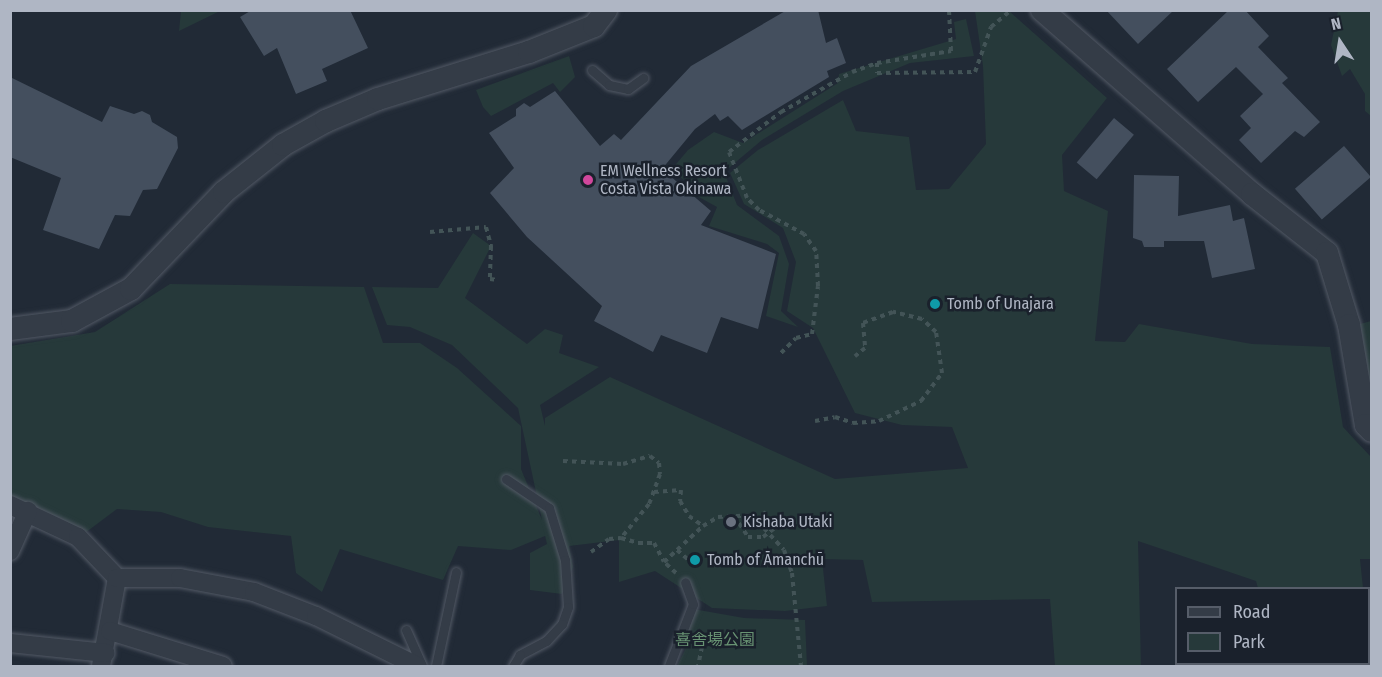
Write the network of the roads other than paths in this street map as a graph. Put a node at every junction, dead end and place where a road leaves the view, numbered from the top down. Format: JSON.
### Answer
{"nodes":[{"id":1,"x":606,"y":10,"type":"edge"},
{"id":2,"x":1042,"y":10,"type":"edge"},
{"id":3,"x":592,"y":70,"type":"dead end"},
{"id":4,"x":643,"y":78,"type":"dead end"},
{"id":5,"x":10,"y":329,"type":"edge"},
{"id":6,"x":1371,"y":431,"type":"edge"},
{"id":7,"x":506,"y":479,"type":"dead end"},
{"id":8,"x":10,"y":505,"type":"edge"},
{"id":9,"x":28,"y":511,"type":"junction"},
{"id":10,"x":10,"y":551,"type":"edge"},
{"id":11,"x":456,"y":572,"type":"dead end"},
{"id":12,"x":117,"y":578,"type":"junction"},
{"id":13,"x":685,"y":582,"type":"road end"},
{"id":14,"x":406,"y":630,"type":"dead end"},
{"id":15,"x":110,"y":631,"type":"junction"},
{"id":16,"x":10,"y":643,"type":"edge"},
{"id":17,"x":103,"y":660,"type":"edge"},
{"id":18,"x":391,"y":662,"type":"edge"},
{"id":19,"x":223,"y":666,"type":"edge"},
{"id":20,"x":417,"y":666,"type":"edge"},
{"id":21,"x":422,"y":666,"type":"edge"},
{"id":22,"x":436,"y":666,"type":"edge"},
{"id":23,"x":513,"y":666,"type":"edge"},
{"id":24,"x":669,"y":666,"type":"edge"}],
"edges":[{"from":1,"to":5,"type":"street"},
{"from":2,"to":6,"type":"street"},
{"from":3,"to":4,"type":"lane"},
{"from":7,"to":23,"type":"lane"},
{"from":8,"to":9,"type":"street"},
{"from":9,"to":10,"type":"street"},
{"from":9,"to":12,"type":"street"},
{"from":11,"to":22,"type":"lane"},
{"from":12,"to":15,"type":"street"},
{"from":12,"to":18,"type":"street"},
{"from":13,"to":24,"type":"lane"},
{"from":14,"to":21,"type":"lane"},
{"from":15,"to":17,"type":"street"},
{"from":15,"to":19,"type":"street"},
{"from":16,"to":17,"type":"street"},
{"from":18,"to":20,"type":"street"}]}
